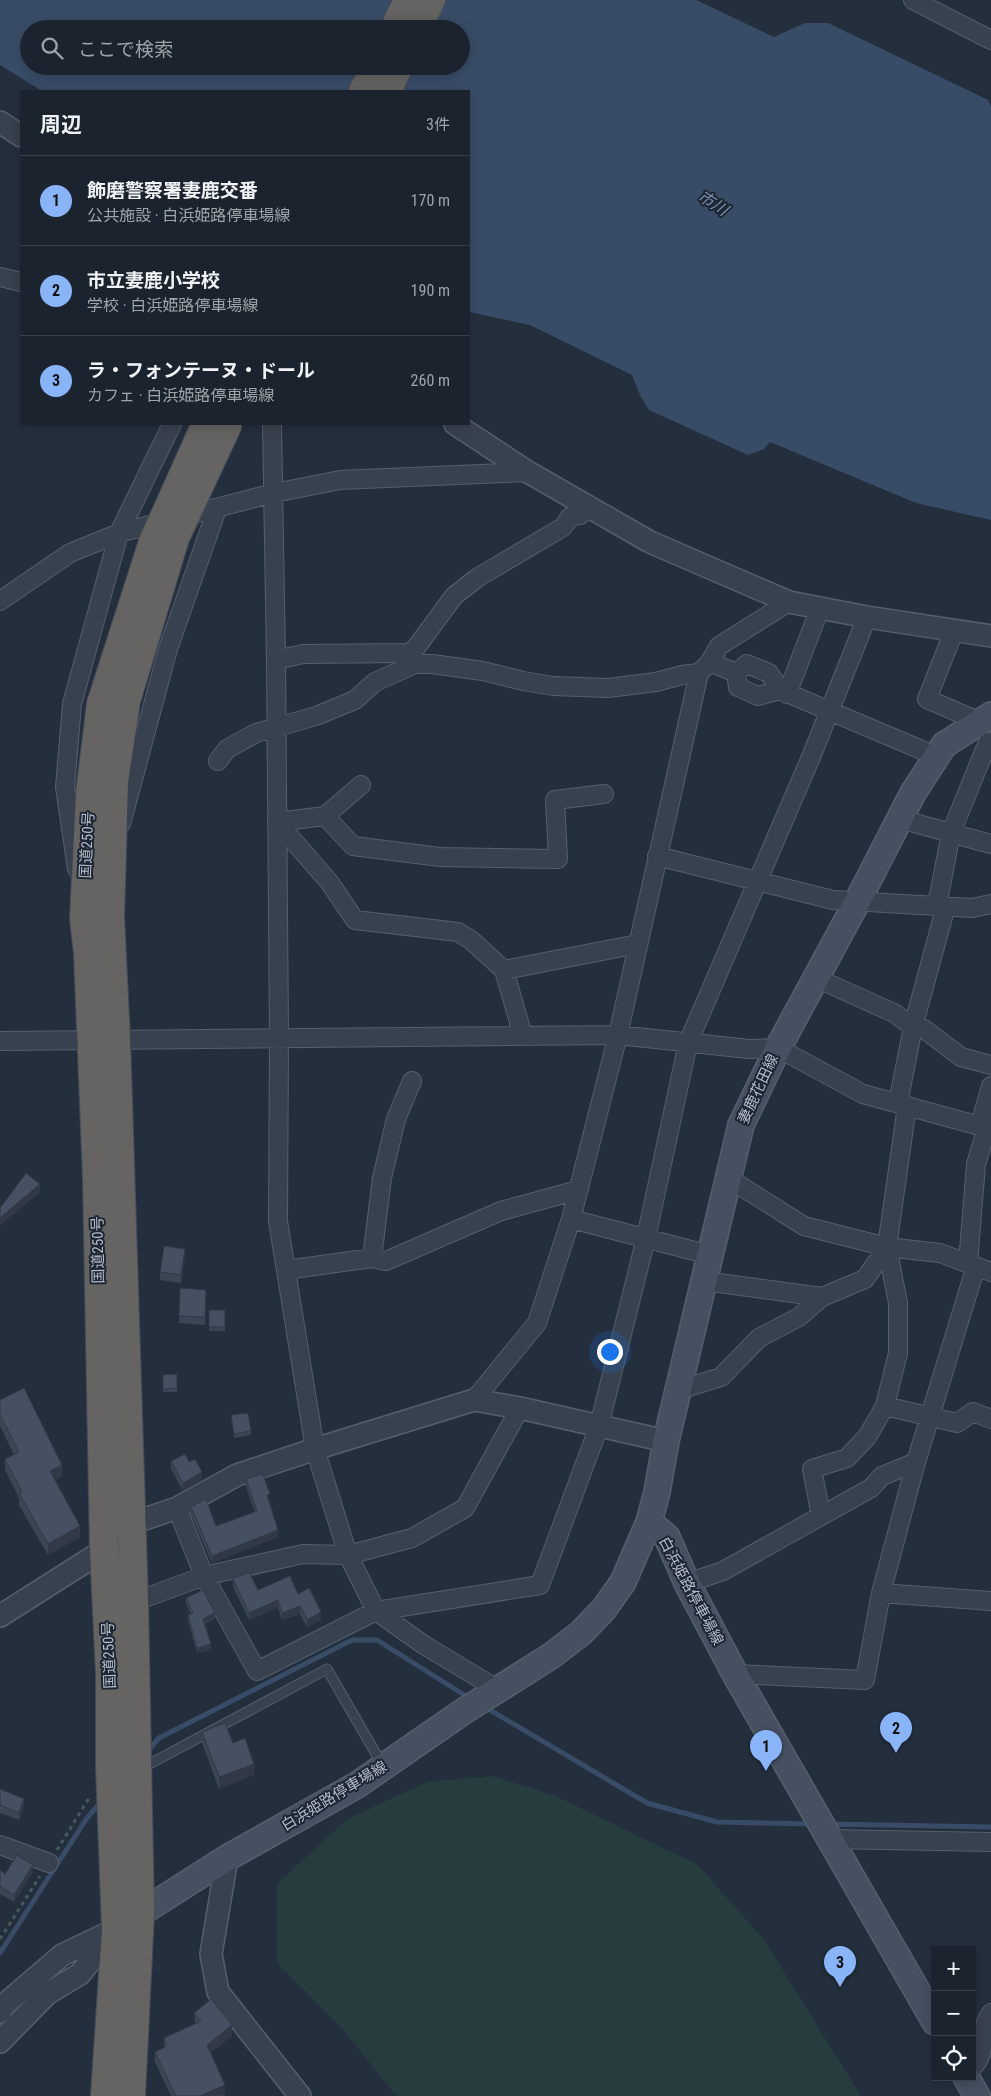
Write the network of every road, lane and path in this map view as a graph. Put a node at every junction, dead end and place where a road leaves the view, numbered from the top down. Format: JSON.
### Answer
{"nodes":[{"id":1,"x":408,"y":0,"type":"edge"},
{"id":2,"x":431,"y":0,"type":"edge"},
{"id":3,"x":913,"y":0,"type":"edge"},
{"id":4,"x":398,"y":20,"type":"edge"},
{"id":5,"x":421,"y":20,"type":"edge"},
{"id":6,"x":991,"y":40,"type":"edge"},
{"id":7,"x":372,"y":75,"type":"edge"},
{"id":8,"x":395,"y":75,"type":"edge"},
{"id":9,"x":364,"y":90,"type":"edge"},
{"id":10,"x":387,"y":90,"type":"edge"},
{"id":11,"x":0,"y":122,"type":"edge"},
{"id":12,"x":20,"y":135,"type":"edge"},
{"id":13,"x":0,"y":277,"type":"edge"},
{"id":14,"x":20,"y":282,"type":"edge"},
{"id":15,"x":172,"y":425,"type":"edge"},
{"id":16,"x":206,"y":425,"type":"edge"},
{"id":17,"x":227,"y":425,"type":"edge"},
{"id":18,"x":272,"y":425,"type":"edge"},
{"id":19,"x":457,"y":425,"type":"edge"},
{"id":20,"x":528,"y":472,"type":"junction"},
{"id":21,"x":274,"y":493,"type":"junction"},
{"id":22,"x":589,"y":507,"type":"junction"},
{"id":23,"x":217,"y":508,"type":"junction"},
{"id":24,"x":119,"y":533,"type":"junction"},
{"id":25,"x":164,"y":540,"type":"junction"},
{"id":26,"x":0,"y":601,"type":"edge"},
{"id":27,"x":789,"y":602,"type":"junction"},
{"id":28,"x":820,"y":608,"type":"junction"},
{"id":29,"x":866,"y":616,"type":"junction"},
{"id":30,"x":954,"y":631,"type":"junction"},
{"id":31,"x":991,"y":636,"type":"edge"},
{"id":32,"x":276,"y":660,"type":"junction"},
{"id":33,"x":704,"y":668,"type":"junction"},
{"id":34,"x":736,"y":673,"type":"junction"},
{"id":35,"x":784,"y":692,"type":"junction"},
{"id":36,"x":829,"y":712,"type":"junction"},
{"id":37,"x":276,"y":727,"type":"junction"},
{"id":38,"x":984,"y":730,"type":"edge"},
{"id":39,"x":936,"y":756,"type":"junction"},
{"id":40,"x":218,"y":761,"type":"dead end"},
{"id":41,"x":361,"y":785,"type":"dead end"},
{"id":42,"x":604,"y":794,"type":"dead end"},
{"id":43,"x":325,"y":816,"type":"junction"},
{"id":44,"x":900,"y":819,"type":"junction"},
{"id":45,"x":277,"y":822,"type":"junction"},
{"id":46,"x":951,"y":833,"type":"junction"},
{"id":47,"x":991,"y":844,"type":"edge"},
{"id":48,"x":657,"y":856,"type":"junction"},
{"id":49,"x":112,"y":861,"type":"junction"},
{"id":50,"x":758,"y":880,"type":"junction"},
{"id":51,"x":857,"y":902,"type":"junction"},
{"id":52,"x":991,"y":904,"type":"edge"},
{"id":53,"x":942,"y":906,"type":"junction"},
{"id":54,"x":84,"y":919,"type":"junction"},
{"id":55,"x":638,"y":944,"type":"junction"},
{"id":56,"x":504,"y":970,"type":"junction"},
{"id":57,"x":816,"y":978,"type":"junction"},
{"id":58,"x":913,"y":1027,"type":"junction"},
{"id":59,"x":618,"y":1035,"type":"junction"},
{"id":60,"x":523,"y":1036,"type":"junction"},
{"id":61,"x":279,"y":1037,"type":"junction"},
{"id":62,"x":104,"y":1039,"type":"junction"},
{"id":63,"x":0,"y":1041,"type":"edge"},
{"id":64,"x":688,"y":1043,"type":"junction"},
{"id":65,"x":778,"y":1048,"type":"junction"},
{"id":66,"x":991,"y":1065,"type":"edge"},
{"id":67,"x":412,"y":1081,"type":"dead end"},
{"id":68,"x":991,"y":1086,"type":"edge"},
{"id":69,"x":902,"y":1104,"type":"junction"},
{"id":70,"x":986,"y":1127,"type":"edge"},
{"id":71,"x":728,"y":1178,"type":"junction"},
{"id":72,"x":578,"y":1190,"type":"junction"},
{"id":73,"x":571,"y":1219,"type":"junction"},
{"id":74,"x":646,"y":1238,"type":"junction"},
{"id":75,"x":887,"y":1247,"type":"junction"},
{"id":76,"x":710,"y":1256,"type":"junction"},
{"id":77,"x":372,"y":1258,"type":"junction"},
{"id":78,"x":978,"y":1267,"type":"edge"},
{"id":79,"x":286,"y":1270,"type":"junction"},
{"id":80,"x":704,"y":1281,"type":"junction"},
{"id":81,"x":822,"y":1298,"type":"junction"},
{"id":82,"x":678,"y":1390,"type":"junction"},
{"id":83,"x":474,"y":1400,"type":"junction"},
{"id":84,"x":884,"y":1406,"type":"junction"},
{"id":85,"x":520,"y":1408,"type":"junction"},
{"id":86,"x":931,"y":1416,"type":"junction"},
{"id":87,"x":991,"y":1419,"type":"edge"},
{"id":88,"x":599,"y":1426,"type":"junction"},
{"id":89,"x":666,"y":1441,"type":"junction"},
{"id":90,"x":315,"y":1449,"type":"junction"},
{"id":91,"x":916,"y":1462,"type":"junction"},
{"id":92,"x":177,"y":1508,"type":"junction"},
{"id":93,"x":821,"y":1516,"type":"junction"},
{"id":94,"x":649,"y":1522,"type":"junction"},
{"id":95,"x":130,"y":1524,"type":"junction"},
{"id":96,"x":104,"y":1550,"type":"junction"},
{"id":97,"x":348,"y":1555,"type":"junction"},
{"id":98,"x":204,"y":1576,"type":"junction"},
{"id":99,"x":687,"y":1583,"type":"junction"},
{"id":100,"x":881,"y":1593,"type":"junction"},
{"id":101,"x":991,"y":1601,"type":"edge"},
{"id":102,"x":134,"y":1602,"type":"junction"},
{"id":103,"x":376,"y":1611,"type":"junction"},
{"id":104,"x":0,"y":1616,"type":"edge"},
{"id":105,"x":735,"y":1674,"type":"junction"},
{"id":106,"x":492,"y":1692,"type":"junction"},
{"id":107,"x":383,"y":1767,"type":"junction"},
{"id":108,"x":137,"y":1770,"type":"junction"},
{"id":109,"x":829,"y":1839,"type":"junction"},
{"id":110,"x":991,"y":1842,"type":"edge"},
{"id":111,"x":0,"y":1845,"type":"edge"},
{"id":112,"x":227,"y":1858,"type":"junction"},
{"id":113,"x":49,"y":1863,"type":"dead end"},
{"id":114,"x":140,"y":1912,"type":"junction"},
{"id":115,"x":116,"y":1928,"type":"junction"},
{"id":116,"x":0,"y":2012,"type":"edge"},
{"id":117,"x":991,"y":2013,"type":"edge"},
{"id":118,"x":931,"y":2015,"type":"edge"},
{"id":119,"x":0,"y":2042,"type":"edge"},
{"id":120,"x":976,"y":2064,"type":"edge"},
{"id":121,"x":968,"y":2081,"type":"edge"},
{"id":122,"x":104,"y":2096,"type":"edge"},
{"id":123,"x":130,"y":2096,"type":"edge"},
{"id":124,"x":300,"y":2096,"type":"edge"},
{"id":125,"x":977,"y":2096,"type":"edge"}],
"edges":[{"from":1,"to":4,"type":"highway"},
{"from":2,"to":5,"type":"highway"},
{"from":3,"to":6,"type":"street"},
{"from":7,"to":9,"type":"highway"},
{"from":8,"to":10,"type":"highway"},
{"from":11,"to":12,"type":"street"},
{"from":13,"to":14,"type":"street"},
{"from":15,"to":24,"type":"street"},
{"from":16,"to":25,"type":"highway","name":"国道250号","bridge":true},
{"from":17,"to":25,"type":"highway","name":"国道250号","bridge":true},
{"from":18,"to":21,"type":"street"},
{"from":19,"to":20,"type":"street"},
{"from":20,"to":21,"type":"street"},
{"from":20,"to":22,"type":"street"},
{"from":21,"to":23,"type":"street"},
{"from":21,"to":32,"type":"street"},
{"from":22,"to":27,"type":"street"},
{"from":22,"to":32,"type":"street"},
{"from":23,"to":24,"type":"street"},
{"from":23,"to":49,"type":"street"},
{"from":24,"to":26,"type":"street"},
{"from":24,"to":54,"type":"street"},
{"from":25,"to":49,"type":"highway","name":"国道250号"},
{"from":25,"to":54,"type":"highway","name":"国道250号"},
{"from":27,"to":28,"type":"street"},
{"from":27,"to":33,"type":"street"},
{"from":28,"to":29,"type":"street"},
{"from":28,"to":35,"type":"street"},
{"from":29,"to":30,"type":"street"},
{"from":29,"to":36,"type":"street"},
{"from":30,"to":31,"type":"street"},
{"from":30,"to":38,"type":"street"},
{"from":32,"to":37,"type":"street"},
{"from":33,"to":34,"type":"street"},
{"from":33,"to":37,"type":"street"},
{"from":33,"to":48,"type":"street"},
{"from":34,"to":35,"type":"street"},
{"from":34,"to":35,"type":"street"},
{"from":35,"to":36,"type":"street"},
{"from":36,"to":39,"type":"street"},
{"from":36,"to":50,"type":"street"},
{"from":37,"to":40,"type":"street"},
{"from":37,"to":45,"type":"street"},
{"from":38,"to":39,"type":"main road","name":"妻鹿花田線"},
{"from":38,"to":46,"type":"street"},
{"from":39,"to":44,"type":"main road","name":"妻鹿花田線"},
{"from":41,"to":43,"type":"street"},
{"from":42,"to":43,"type":"street"},
{"from":43,"to":45,"type":"street"},
{"from":44,"to":46,"type":"street"},
{"from":44,"to":51,"type":"main road","name":"妻鹿花田線"},
{"from":45,"to":56,"type":"street"},
{"from":45,"to":61,"type":"street"},
{"from":46,"to":47,"type":"street"},
{"from":46,"to":53,"type":"street"},
{"from":48,"to":50,"type":"street"},
{"from":48,"to":55,"type":"street"},
{"from":49,"to":62,"type":"highway","name":"国道250号"},
{"from":50,"to":51,"type":"street"},
{"from":50,"to":64,"type":"street"},
{"from":51,"to":53,"type":"street"},
{"from":51,"to":57,"type":"main road","name":"妻鹿花田線"},
{"from":52,"to":53,"type":"street"},
{"from":53,"to":58,"type":"street"},
{"from":54,"to":62,"type":"highway","name":"国道250号"},
{"from":55,"to":56,"type":"street"},
{"from":55,"to":59,"type":"street"},
{"from":56,"to":60,"type":"street"},
{"from":57,"to":58,"type":"street"},
{"from":57,"to":65,"type":"main road","name":"妻鹿花田線"},
{"from":58,"to":66,"type":"street"},
{"from":58,"to":69,"type":"street"},
{"from":59,"to":60,"type":"street"},
{"from":59,"to":64,"type":"street"},
{"from":59,"to":72,"type":"street"},
{"from":60,"to":61,"type":"street"},
{"from":61,"to":62,"type":"street"},
{"from":61,"to":79,"type":"street"},
{"from":62,"to":63,"type":"street"},
{"from":62,"to":95,"type":"highway","name":"国道250号"},
{"from":62,"to":96,"type":"highway","name":"国道250号"},
{"from":64,"to":65,"type":"street"},
{"from":64,"to":74,"type":"street"},
{"from":65,"to":69,"type":"street"},
{"from":65,"to":71,"type":"main road","name":"妻鹿花田線"},
{"from":67,"to":77,"type":"street"},
{"from":68,"to":70,"type":"street"},
{"from":69,"to":70,"type":"street"},
{"from":69,"to":75,"type":"street"},
{"from":70,"to":78,"type":"street"},
{"from":71,"to":75,"type":"street"},
{"from":71,"to":76,"type":"main road","name":"妻鹿花田線"},
{"from":72,"to":73,"type":"street"},
{"from":72,"to":77,"type":"street"},
{"from":73,"to":74,"type":"street"},
{"from":73,"to":83,"type":"street"},
{"from":74,"to":76,"type":"street"},
{"from":74,"to":88,"type":"street"},
{"from":75,"to":78,"type":"street"},
{"from":75,"to":81,"type":"street"},
{"from":75,"to":84,"type":"street"},
{"from":76,"to":80,"type":"main road","name":"妻鹿花田線"},
{"from":77,"to":79,"type":"street"},
{"from":78,"to":86,"type":"street"},
{"from":79,"to":90,"type":"street"},
{"from":80,"to":81,"type":"street"},
{"from":80,"to":82,"type":"main road","name":"妻鹿花田線"},
{"from":81,"to":82,"type":"street"},
{"from":82,"to":89,"type":"main road","name":"妻鹿花田線"},
{"from":83,"to":85,"type":"street"},
{"from":83,"to":90,"type":"street"},
{"from":84,"to":86,"type":"street"},
{"from":84,"to":93,"type":"street"},
{"from":85,"to":88,"type":"street"},
{"from":85,"to":97,"type":"street"},
{"from":86,"to":87,"type":"street"},
{"from":86,"to":91,"type":"street"},
{"from":88,"to":89,"type":"street"},
{"from":88,"to":103,"type":"street"},
{"from":89,"to":94,"type":"main road","name":"妻鹿花田線"},
{"from":90,"to":92,"type":"street"},
{"from":90,"to":97,"type":"street"},
{"from":91,"to":93,"type":"street"},
{"from":91,"to":100,"type":"street"},
{"from":92,"to":95,"type":"street"},
{"from":92,"to":98,"type":"street"},
{"from":93,"to":99,"type":"street"},
{"from":94,"to":99,"type":"main road","name":"白浜姫路停車場線"},
{"from":94,"to":106,"type":"main road","name":"白浜姫路停車場線"},
{"from":95,"to":96,"type":"street"},
{"from":95,"to":102,"type":"highway","name":"国道250号"},
{"from":96,"to":104,"type":"street"},
{"from":96,"to":115,"type":"highway","name":"国道250号"},
{"from":97,"to":98,"type":"street"},
{"from":97,"to":103,"type":"street"},
{"from":98,"to":102,"type":"street"},
{"from":98,"to":103,"type":"street"},
{"from":99,"to":105,"type":"main road","name":"白浜姫路停車場線"},
{"from":100,"to":101,"type":"street"},
{"from":100,"to":105,"type":"street"},
{"from":102,"to":108,"type":"highway","name":"国道250号"},
{"from":103,"to":106,"type":"street"},
{"from":105,"to":109,"type":"main road","name":"白浜姫路停車場線"},
{"from":106,"to":107,"type":"main road","name":"白浜姫路停車場線"},
{"from":107,"to":108,"type":"lane"},
{"from":107,"to":112,"type":"main road","name":"白浜姫路停車場線"},
{"from":108,"to":114,"type":"highway","name":"国道250号"},
{"from":109,"to":110,"type":"street"},
{"from":109,"to":118,"type":"main road","name":"白浜姫路停車場線"},
{"from":111,"to":113,"type":"street"},
{"from":112,"to":114,"type":"main road","name":"白浜姫路停車場線"},
{"from":112,"to":124,"type":"street"},
{"from":114,"to":115,"type":"main road","name":"白浜姫路停車場線"},
{"from":114,"to":123,"type":"highway","name":"国道250号"},
{"from":115,"to":116,"type":"street"},
{"from":115,"to":119,"type":"street"},
{"from":115,"to":122,"type":"highway","name":"国道250号"},
{"from":117,"to":120,"type":"street"},
{"from":121,"to":125,"type":"main road"}]}
